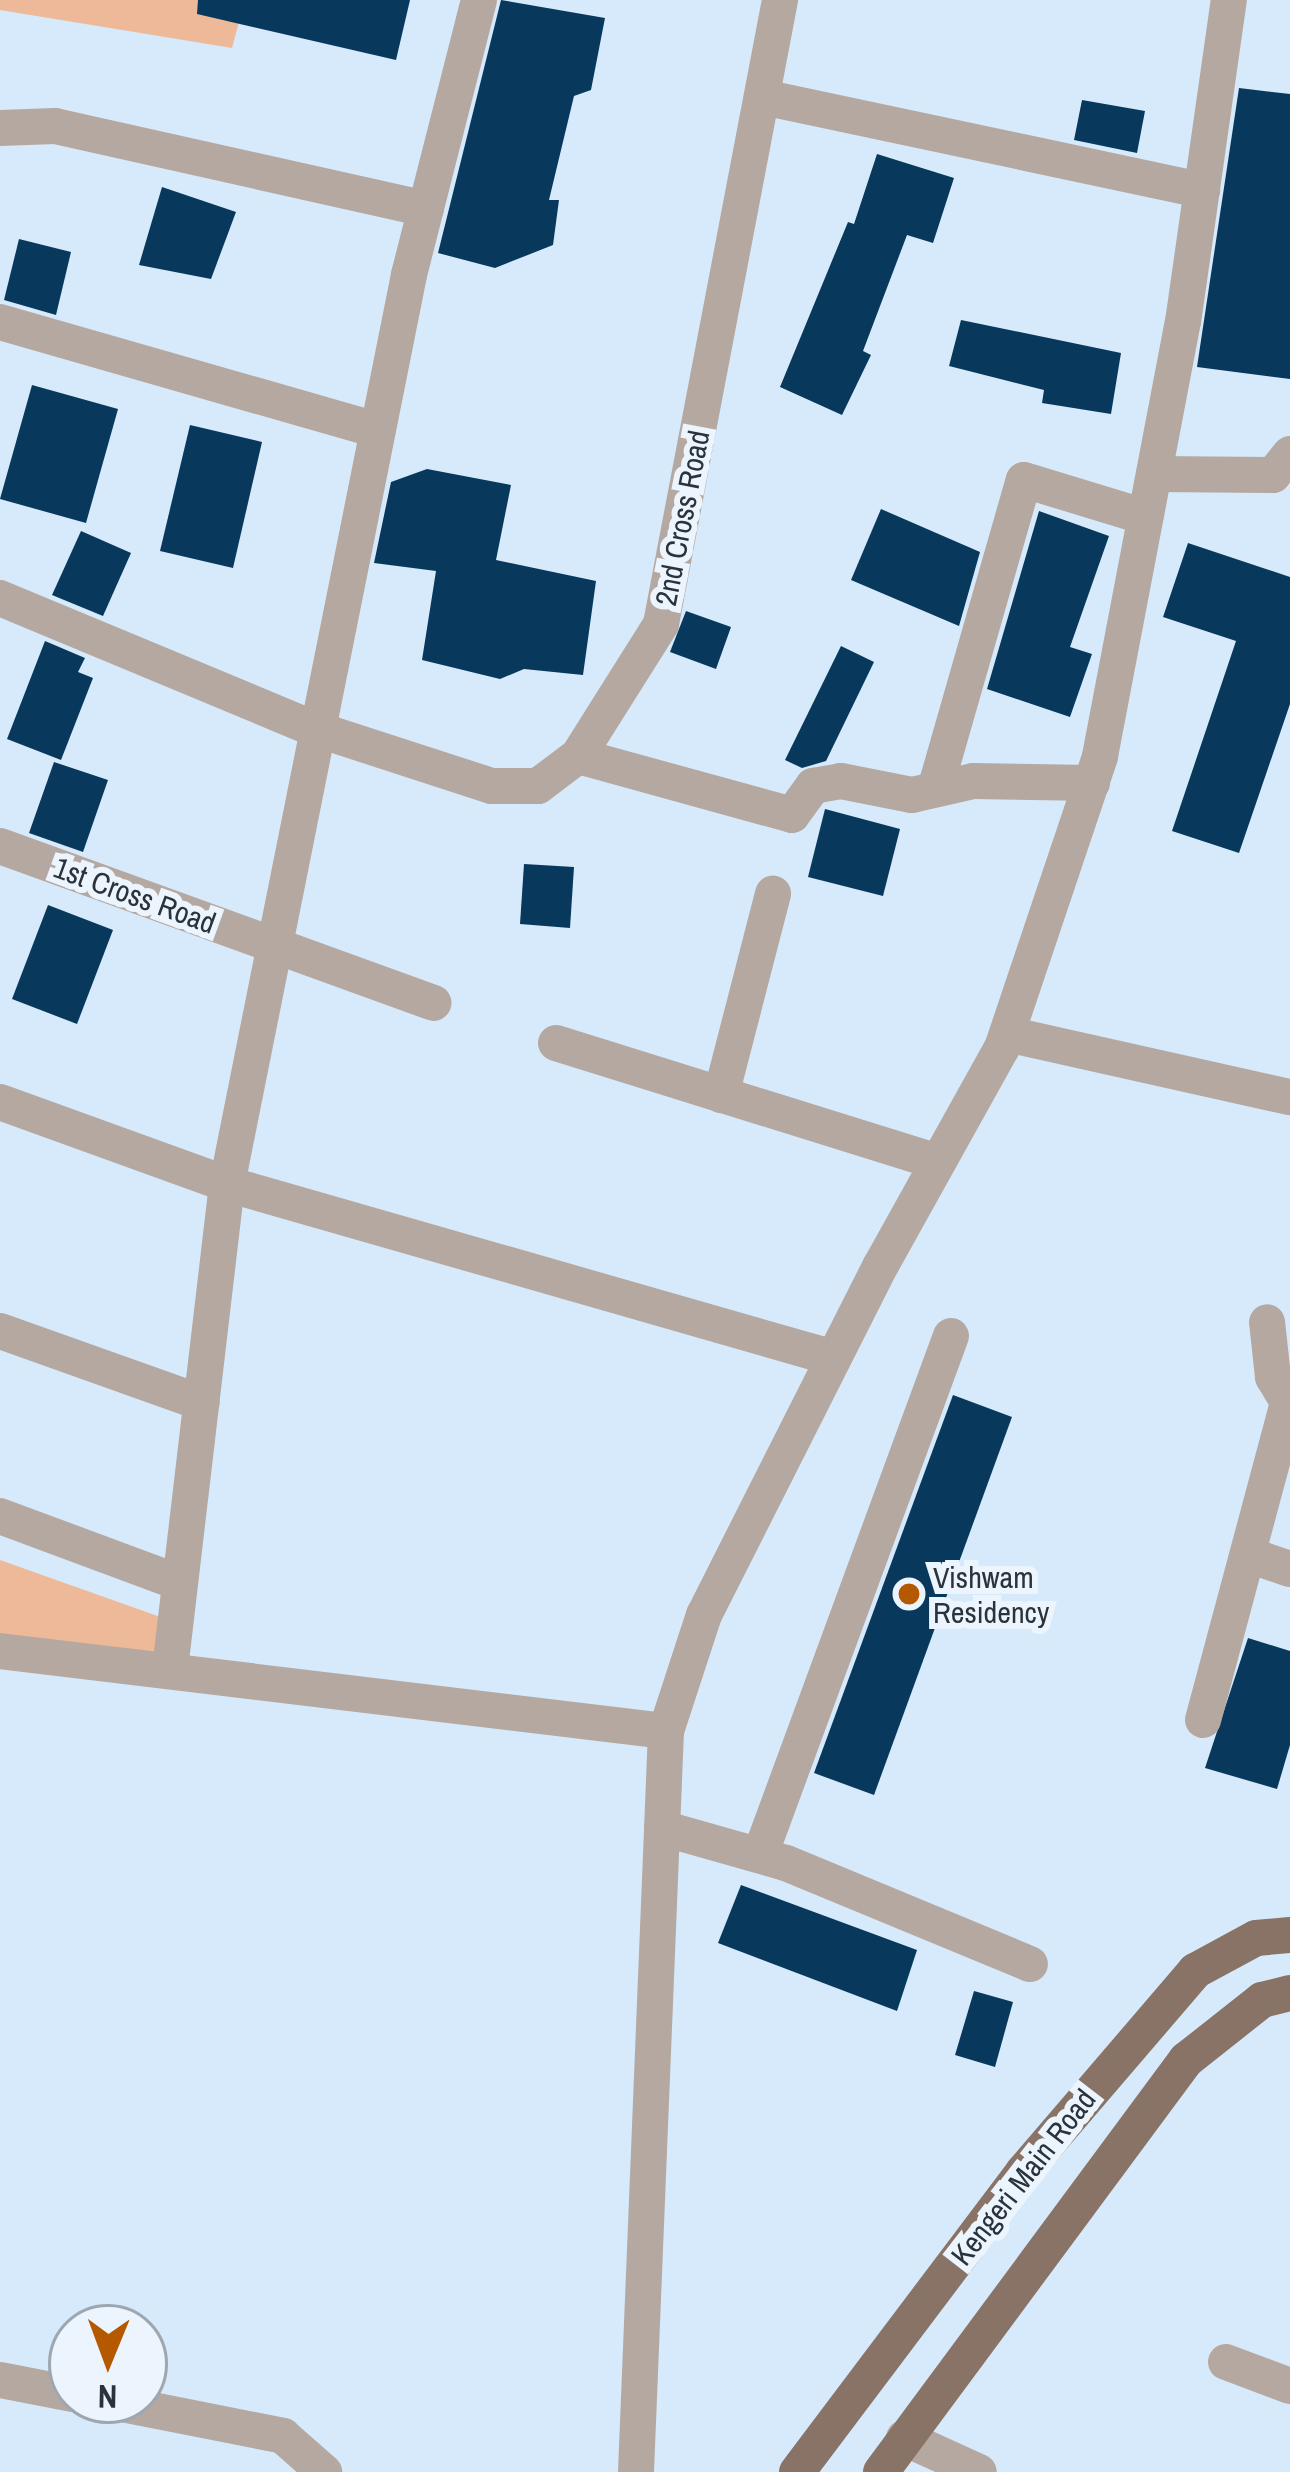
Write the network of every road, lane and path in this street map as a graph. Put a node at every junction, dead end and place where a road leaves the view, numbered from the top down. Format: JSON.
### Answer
{"nodes":[{"id":1,"x":479,"y":0,"type":"edge"},
{"id":2,"x":780,"y":0,"type":"edge"},
{"id":3,"x":1229,"y":0,"type":"edge"},
{"id":4,"x":763,"y":97,"type":"junction"},
{"id":5,"x":0,"y":128,"type":"edge"},
{"id":6,"x":1202,"y":190,"type":"junction"},
{"id":7,"x":426,"y":209,"type":"junction"},
{"id":8,"x":0,"y":322,"type":"edge"},
{"id":9,"x":376,"y":430,"type":"junction"},
{"id":10,"x":1290,"y":454,"type":"edge"},
{"id":11,"x":1154,"y":474,"type":"junction"},
{"id":12,"x":1146,"y":517,"type":"junction"},
{"id":13,"x":0,"y":598,"type":"edge"},
{"id":14,"x":313,"y":728,"type":"junction"},
{"id":15,"x":578,"y":756,"type":"junction"},
{"id":16,"x":1092,"y":783,"type":"junction"},
{"id":17,"x":936,"y":786,"type":"junction"},
{"id":18,"x":0,"y":846,"type":"edge"},
{"id":19,"x":773,"y":894,"type":"dead end"},
{"id":20,"x":271,"y":944,"type":"junction"},
{"id":21,"x":434,"y":1003,"type":"dead end"},
{"id":22,"x":1007,"y":1034,"type":"junction"},
{"id":23,"x":556,"y":1043,"type":"dead end"},
{"id":24,"x":722,"y":1095,"type":"junction"},
{"id":25,"x":1290,"y":1097,"type":"edge"},
{"id":26,"x":0,"y":1102,"type":"edge"},
{"id":27,"x":938,"y":1162,"type":"junction"},
{"id":28,"x":227,"y":1184,"type":"junction"},
{"id":29,"x":1267,"y":1322,"type":"dead end"},
{"id":30,"x":0,"y":1331,"type":"edge"},
{"id":31,"x":950,"y":1336,"type":"dead end"},
{"id":32,"x":834,"y":1358,"type":"junction"},
{"id":33,"x":202,"y":1403,"type":"junction"},
{"id":34,"x":0,"y":1516,"type":"edge"},
{"id":35,"x":1249,"y":1556,"type":"junction"},
{"id":36,"x":1290,"y":1569,"type":"edge"},
{"id":37,"x":180,"y":1583,"type":"junction"},
{"id":38,"x":0,"y":1651,"type":"edge"},
{"id":39,"x":170,"y":1671,"type":"junction"},
{"id":40,"x":1203,"y":1720,"type":"dead end"},
{"id":41,"x":666,"y":1731,"type":"junction"},
{"id":42,"x":662,"y":1828,"type":"junction"},
{"id":43,"x":760,"y":1855,"type":"junction"},
{"id":44,"x":1290,"y":1936,"type":"edge"},
{"id":45,"x":1030,"y":1964,"type":"dead end"},
{"id":46,"x":1290,"y":1993,"type":"edge"},
{"id":47,"x":1226,"y":2362,"type":"dead end"},
{"id":48,"x":0,"y":2380,"type":"edge"},
{"id":49,"x":1290,"y":2386,"type":"edge"},
{"id":50,"x":48,"y":2389,"type":"edge"},
{"id":51,"x":168,"y":2413,"type":"edge"},
{"id":52,"x":904,"y":2438,"type":"junction"},
{"id":53,"x":324,"y":2472,"type":"edge"},
{"id":54,"x":636,"y":2472,"type":"edge"},
{"id":55,"x":796,"y":2472,"type":"edge"},
{"id":56,"x":881,"y":2472,"type":"edge"},
{"id":57,"x":979,"y":2472,"type":"edge"}],
"edges":[{"from":1,"to":7,"type":"street"},
{"from":2,"to":4,"type":"street","name":"2nd Cross Road"},
{"from":3,"to":6,"type":"street"},
{"from":4,"to":6,"type":"street"},
{"from":4,"to":15,"type":"street","name":"2nd Cross Road"},
{"from":5,"to":7,"type":"street"},
{"from":6,"to":11,"type":"street"},
{"from":7,"to":9,"type":"street"},
{"from":8,"to":9,"type":"street"},
{"from":9,"to":14,"type":"street"},
{"from":10,"to":11,"type":"street"},
{"from":11,"to":12,"type":"street"},
{"from":12,"to":16,"type":"street"},
{"from":12,"to":17,"type":"street"},
{"from":13,"to":14,"type":"street","name":"2nd Cross Road"},
{"from":14,"to":15,"type":"street","name":"2nd Cross Road"},
{"from":14,"to":20,"type":"street"},
{"from":15,"to":17,"type":"street"},
{"from":16,"to":17,"type":"street"},
{"from":16,"to":22,"type":"street"},
{"from":18,"to":20,"type":"street","name":"1st Cross Road"},
{"from":19,"to":24,"type":"street"},
{"from":20,"to":21,"type":"street","name":"1st Cross Road"},
{"from":20,"to":28,"type":"street"},
{"from":22,"to":25,"type":"street"},
{"from":22,"to":27,"type":"street"},
{"from":23,"to":24,"type":"street"},
{"from":24,"to":27,"type":"street"},
{"from":26,"to":28,"type":"street"},
{"from":27,"to":32,"type":"street"},
{"from":28,"to":32,"type":"street"},
{"from":28,"to":33,"type":"street"},
{"from":29,"to":35,"type":"street"},
{"from":30,"to":33,"type":"street"},
{"from":31,"to":43,"type":"street"},
{"from":32,"to":41,"type":"street"},
{"from":33,"to":37,"type":"street"},
{"from":34,"to":37,"type":"street"},
{"from":35,"to":36,"type":"street"},
{"from":35,"to":40,"type":"street"},
{"from":37,"to":39,"type":"street"},
{"from":38,"to":39,"type":"street"},
{"from":39,"to":41,"type":"street"},
{"from":41,"to":42,"type":"street"},
{"from":42,"to":43,"type":"street"},
{"from":42,"to":54,"type":"street"},
{"from":43,"to":45,"type":"street"},
{"from":44,"to":55,"type":"main road","name":"Kengeri Main Road"},
{"from":46,"to":52,"type":"main road","name":"Kengeri Main Road"},
{"from":47,"to":49,"type":"street"},
{"from":48,"to":50,"type":"street"},
{"from":51,"to":53,"type":"street"},
{"from":52,"to":56,"type":"main road","name":"Kengeri Main Road"},
{"from":52,"to":57,"type":"street"}]}
